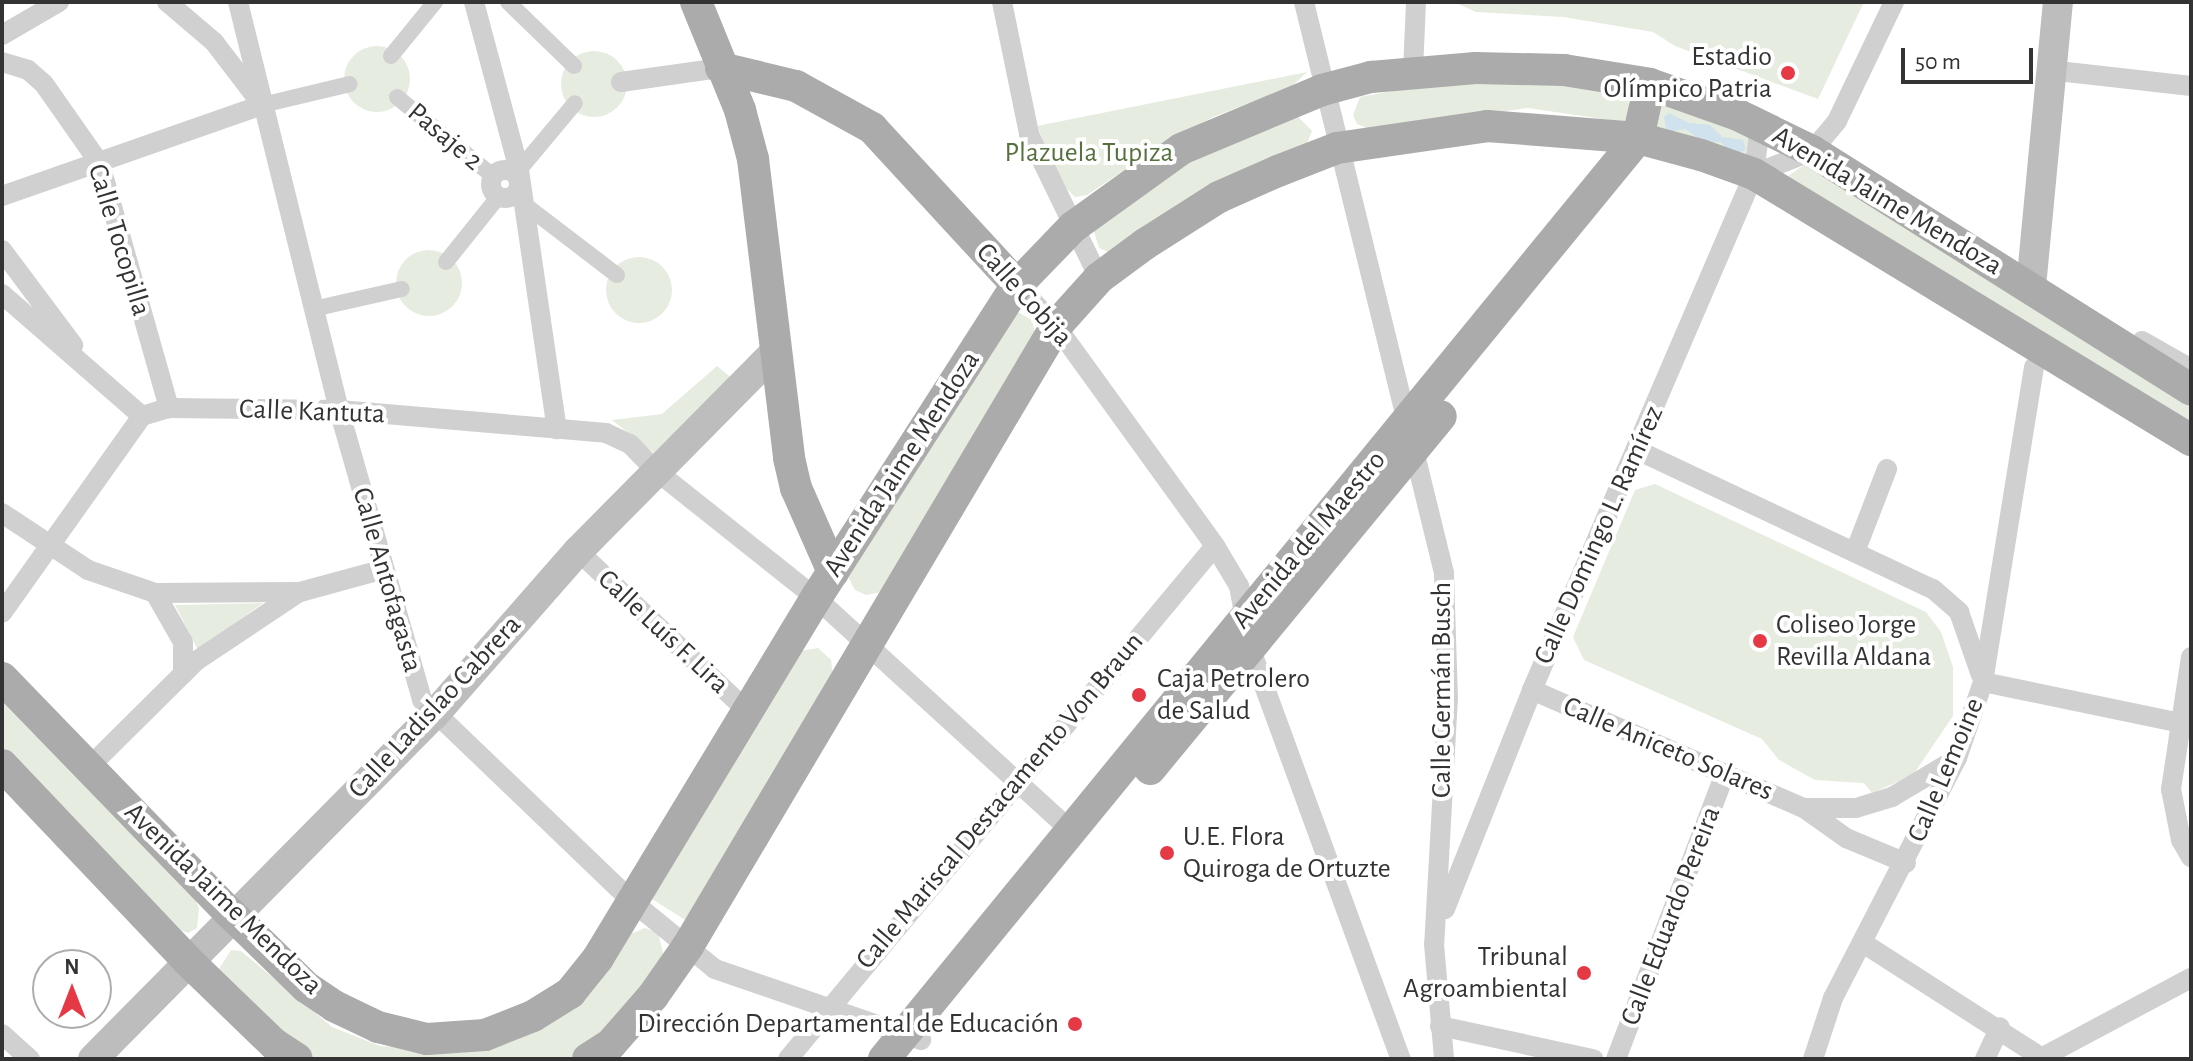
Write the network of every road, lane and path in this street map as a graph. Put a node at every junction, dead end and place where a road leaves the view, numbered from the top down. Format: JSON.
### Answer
{"nodes":[{"id":1,"x":59,"y":2,"type":"edge"},
{"id":2,"x":167,"y":2,"type":"edge"},
{"id":3,"x":238,"y":2,"type":"edge"},
{"id":4,"x":435,"y":2,"type":"edge"},
{"id":5,"x":474,"y":2,"type":"edge"},
{"id":6,"x":508,"y":2,"type":"edge"},
{"id":7,"x":696,"y":2,"type":"edge"},
{"id":8,"x":1002,"y":2,"type":"edge"},
{"id":9,"x":1304,"y":2,"type":"edge"},
{"id":10,"x":1416,"y":2,"type":"edge"},
{"id":11,"x":1894,"y":2,"type":"edge"},
{"id":12,"x":2058,"y":2,"type":"edge"},
{"id":13,"x":2,"y":35,"type":"edge"},
{"id":14,"x":391,"y":56,"type":"dead end"},
{"id":15,"x":2,"y":62,"type":"edge"},
{"id":16,"x":574,"y":66,"type":"dead end"},
{"id":17,"x":721,"y":68,"type":"junction"},
{"id":18,"x":2049,"y":70,"type":"junction"},
{"id":19,"x":1413,"y":71,"type":"junction"},
{"id":20,"x":621,"y":82,"type":"dead end"},
{"id":21,"x":350,"y":84,"type":"dead end"},
{"id":22,"x":1650,"y":84,"type":"junction"},
{"id":23,"x":2191,"y":86,"type":"edge"},
{"id":24,"x":1322,"y":90,"type":"junction"},
{"id":25,"x":397,"y":97,"type":"dead end"},
{"id":26,"x":575,"y":103,"type":"dead end"},
{"id":27,"x":262,"y":105,"type":"junction"},
{"id":28,"x":1760,"y":126,"type":"junction"},
{"id":29,"x":1646,"y":144,"type":"junction"},
{"id":30,"x":1337,"y":148,"type":"junction"},
{"id":31,"x":1812,"y":151,"type":"junction"},
{"id":32,"x":100,"y":164,"type":"junction"},
{"id":33,"x":493,"y":176,"type":"junction"},
{"id":34,"x":519,"y":176,"type":"junction"},
{"id":35,"x":1750,"y":183,"type":"junction"},
{"id":36,"x":2,"y":196,"type":"edge"},
{"id":37,"x":498,"y":197,"type":"junction"},
{"id":38,"x":524,"y":204,"type":"junction"},
{"id":39,"x":1073,"y":227,"type":"junction"},
{"id":40,"x":2,"y":250,"type":"edge"},
{"id":41,"x":446,"y":262,"type":"dead end"},
{"id":42,"x":617,"y":275,"type":"dead end"},
{"id":43,"x":1099,"y":278,"type":"junction"},
{"id":44,"x":1017,"y":285,"type":"junction"},
{"id":45,"x":2031,"y":287,"type":"junction"},
{"id":46,"x":402,"y":289,"type":"dead end"},
{"id":47,"x":2,"y":294,"type":"edge"},
{"id":48,"x":313,"y":309,"type":"junction"},
{"id":49,"x":1056,"y":326,"type":"junction"},
{"id":50,"x":774,"y":353,"type":"junction"},
{"id":51,"x":2048,"y":364,"type":"junction"},
{"id":52,"x":2191,"y":369,"type":"edge"},
{"id":53,"x":99,"y":380,"type":"junction"},
{"id":54,"x":2191,"y":390,"type":"edge"},
{"id":55,"x":169,"y":408,"type":"junction"},
{"id":56,"x":339,"y":410,"type":"junction"},
{"id":57,"x":142,"y":416,"type":"junction"},
{"id":58,"x":557,"y":429,"type":"junction"},
{"id":59,"x":1408,"y":440,"type":"junction"},
{"id":60,"x":2191,"y":440,"type":"edge"},
{"id":61,"x":1637,"y":450,"type":"junction"},
{"id":62,"x":2191,"y":464,"type":"edge"},
{"id":63,"x":1887,"y":469,"type":"dead end"},
{"id":64,"x":655,"y":470,"type":"junction"},
{"id":65,"x":2,"y":513,"type":"edge"},
{"id":66,"x":1215,"y":546,"type":"junction"},
{"id":67,"x":51,"y":549,"type":"junction"},
{"id":68,"x":578,"y":551,"type":"junction"},
{"id":69,"x":1855,"y":552,"type":"junction"},
{"id":70,"x":384,"y":569,"type":"junction"},
{"id":71,"x":824,"y":585,"type":"junction"},
{"id":72,"x":300,"y":592,"type":"junction"},
{"id":73,"x":155,"y":593,"type":"junction"},
{"id":74,"x":2,"y":613,"type":"edge"},
{"id":75,"x":1247,"y":613,"type":"junction"},
{"id":76,"x":867,"y":646,"type":"junction"},
{"id":77,"x":1251,"y":650,"type":"junction"},
{"id":78,"x":2191,"y":657,"type":"edge"},
{"id":79,"x":183,"y":674,"type":"junction"},
{"id":80,"x":2,"y":678,"type":"edge"},
{"id":81,"x":1983,"y":682,"type":"junction"},
{"id":82,"x":1532,"y":690,"type":"junction"},
{"id":83,"x":748,"y":712,"type":"junction"},
{"id":84,"x":433,"y":716,"type":"junction"},
{"id":85,"x":2186,"y":724,"type":"edge"},
{"id":86,"x":1957,"y":758,"type":"junction"},
{"id":87,"x":2,"y":765,"type":"edge"},
{"id":88,"x":90,"y":766,"type":"junction"},
{"id":89,"x":1725,"y":773,"type":"junction"},
{"id":90,"x":1015,"y":781,"type":"junction"},
{"id":91,"x":1804,"y":808,"type":"junction"},
{"id":92,"x":1073,"y":833,"type":"junction"},
{"id":93,"x":2191,"y":857,"type":"edge"},
{"id":94,"x":1906,"y":863,"type":"junction"},
{"id":95,"x":634,"y":903,"type":"junction"},
{"id":96,"x":231,"y":914,"type":"junction"},
{"id":97,"x":1863,"y":943,"type":"junction"},
{"id":98,"x":1434,"y":944,"type":"junction"},
{"id":99,"x":688,"y":946,"type":"junction"},
{"id":100,"x":188,"y":961,"type":"junction"},
{"id":101,"x":2191,"y":978,"type":"edge"},
{"id":102,"x":825,"y":1009,"type":"junction"},
{"id":103,"x":1440,"y":1026,"type":"junction"},
{"id":104,"x":2000,"y":1027,"type":"junction"},
{"id":105,"x":2,"y":1034,"type":"edge"},
{"id":106,"x":903,"y":1049,"type":"edge"},
{"id":107,"x":2043,"y":1058,"type":"edge"},
{"id":108,"x":30,"y":1059,"type":"edge"},
{"id":109,"x":93,"y":1059,"type":"edge"},
{"id":110,"x":297,"y":1059,"type":"edge"},
{"id":111,"x":588,"y":1059,"type":"edge"},
{"id":112,"x":788,"y":1059,"type":"edge"},
{"id":113,"x":1401,"y":1059,"type":"edge"},
{"id":114,"x":1444,"y":1059,"type":"edge"},
{"id":115,"x":1593,"y":1059,"type":"edge"},
{"id":116,"x":1616,"y":1059,"type":"edge"},
{"id":117,"x":1813,"y":1059,"type":"edge"},
{"id":118,"x":1985,"y":1059,"type":"edge"}],
"edges":[{"from":1,"to":13,"type":"street"},
{"from":2,"to":27,"type":"street"},
{"from":3,"to":27,"type":"street","name":"Calle Antofagasta"},
{"from":4,"to":14,"type":"street"},
{"from":5,"to":34,"type":"street"},
{"from":6,"to":16,"type":"street"},
{"from":7,"to":17,"type":"main road"},
{"from":8,"to":39,"type":"street"},
{"from":9,"to":24,"type":"street","name":"Calle Germán Busch"},
{"from":10,"to":19,"type":"street"},
{"from":11,"to":31,"type":"street"},
{"from":12,"to":18,"type":"main road"},
{"from":15,"to":32,"type":"street","name":"Calle Tocopilla"},
{"from":17,"to":20,"type":"street"},
{"from":17,"to":44,"type":"main road","name":"Calle Cobija"},
{"from":17,"to":50,"type":"main road"},
{"from":18,"to":23,"type":"street"},
{"from":18,"to":45,"type":"main road"},
{"from":19,"to":22,"type":"main road","name":"Avenida Jaime Mendoza"},
{"from":19,"to":24,"type":"main road","name":"Avenida Jaime Mendoza"},
{"from":21,"to":27,"type":"street"},
{"from":22,"to":28,"type":"main road","name":"Avenida Jaime Mendoza"},
{"from":22,"to":29,"type":"main road","name":"Avenida del Maestro"},
{"from":24,"to":30,"type":"street","name":"Calle Germán Busch"},
{"from":24,"to":39,"type":"main road","name":"Avenida Jaime Mendoza"},
{"from":25,"to":33,"type":"street","name":"Pasaje 2"},
{"from":26,"to":34,"type":"street"},
{"from":27,"to":32,"type":"street"},
{"from":27,"to":48,"type":"street","name":"Calle Antofagasta"},
{"from":28,"to":31,"type":"main road","name":"Avenida Jaime Mendoza"},
{"from":28,"to":35,"type":"street","name":"Calle Domingo L. Ramírez"},
{"from":29,"to":30,"type":"main road","name":"Avenida Jaime Mendoza"},
{"from":29,"to":35,"type":"main road","name":"Avenida Jaime Mendoza"},
{"from":29,"to":59,"type":"main road","name":"Avenida del Maestro"},
{"from":30,"to":43,"type":"main road","name":"Avenida Jaime Mendoza"},
{"from":30,"to":59,"type":"street","name":"Calle Germán Busch"},
{"from":31,"to":35,"type":"street"},
{"from":31,"to":45,"type":"main road","name":"Avenida Jaime Mendoza"},
{"from":32,"to":36,"type":"street"},
{"from":32,"to":55,"type":"street","name":"Calle Tocopilla"},
{"from":33,"to":34,"type":"street"},
{"from":33,"to":37,"type":"street"},
{"from":34,"to":37,"type":"street"},
{"from":34,"to":38,"type":"street"},
{"from":35,"to":51,"type":"main road","name":"Avenida Jaime Mendoza"},
{"from":35,"to":61,"type":"street","name":"Calle Domingo L. Ramírez"},
{"from":37,"to":41,"type":"street"},
{"from":38,"to":42,"type":"street"},
{"from":38,"to":58,"type":"street"},
{"from":39,"to":43,"type":"street"},
{"from":39,"to":44,"type":"main road","name":"Avenida Jaime Mendoza"},
{"from":40,"to":53,"type":"street"},
{"from":43,"to":49,"type":"main road","name":"Avenida Jaime Mendoza"},
{"from":44,"to":49,"type":"street","name":"Calle Cobija"},
{"from":44,"to":71,"type":"main road","name":"Avenida Jaime Mendoza"},
{"from":45,"to":52,"type":"street","name":"Avenida Jaime Mendoza"},
{"from":45,"to":54,"type":"main road","name":"Avenida Jaime Mendoza"},
{"from":46,"to":48,"type":"street"},
{"from":47,"to":53,"type":"street"},
{"from":48,"to":56,"type":"street","name":"Calle Antofagasta"},
{"from":49,"to":66,"type":"street","name":"Calle Cobija"},
{"from":49,"to":76,"type":"main road","name":"Avenida Jaime Mendoza"},
{"from":50,"to":64,"type":"main road","name":"Calle Ladislao Cabrera"},
{"from":50,"to":71,"type":"main road"},
{"from":51,"to":60,"type":"main road","name":"Avenida Jaime Mendoza"},
{"from":51,"to":62,"type":"main road","name":"Avenida Jaime Mendoza"},
{"from":51,"to":81,"type":"street","name":"Calle Lemoine"},
{"from":53,"to":57,"type":"street"},
{"from":55,"to":56,"type":"street","name":"Calle Kantuta"},
{"from":55,"to":57,"type":"street","name":"Calle Kantuta"},
{"from":56,"to":58,"type":"street","name":"Calle Kantuta"},
{"from":56,"to":70,"type":"street","name":"Calle Antofagasta"},
{"from":57,"to":67,"type":"street"},
{"from":58,"to":64,"type":"street","name":"Calle Kantuta"},
{"from":59,"to":75,"type":"main road","name":"Avenida del Maestro"},
{"from":59,"to":77,"type":"main road","name":"Avenida del Maestro"},
{"from":59,"to":98,"type":"street","name":"Calle Germán Busch"},
{"from":61,"to":69,"type":"street"},
{"from":61,"to":82,"type":"street","name":"Calle Domingo L. Ramírez"},
{"from":63,"to":69,"type":"street"},
{"from":64,"to":68,"type":"main road","name":"Calle Ladislao Cabrera"},
{"from":64,"to":71,"type":"street","name":"Calle Kantuta"},
{"from":65,"to":67,"type":"street"},
{"from":66,"to":75,"type":"street","name":"Calle Cobija"},
{"from":66,"to":90,"type":"street","name":"Calle Mariscal Destacamento Von Braun"},
{"from":67,"to":73,"type":"street"},
{"from":67,"to":74,"type":"street"},
{"from":68,"to":83,"type":"street","name":"Calle Luís F. Lira"},
{"from":68,"to":84,"type":"main road","name":"Calle Ladislao Cabrera"},
{"from":69,"to":81,"type":"street"},
{"from":70,"to":72,"type":"street"},
{"from":70,"to":84,"type":"street","name":"Calle Antofagasta"},
{"from":71,"to":76,"type":"street","name":"Calle Kantuta"},
{"from":71,"to":83,"type":"main road","name":"Avenida Jaime Mendoza"},
{"from":72,"to":73,"type":"street"},
{"from":72,"to":79,"type":"street"},
{"from":73,"to":79,"type":"street"},
{"from":75,"to":77,"type":"street"},
{"from":75,"to":92,"type":"main road","name":"Avenida del Maestro"},
{"from":76,"to":90,"type":"street","name":"Calle Kantuta"},
{"from":76,"to":99,"type":"main road","name":"Avenida Jaime Mendoza"},
{"from":77,"to":106,"type":"main road","name":"Avenida del Maestro"},
{"from":77,"to":113,"type":"street"},
{"from":78,"to":85,"type":"street"},
{"from":79,"to":88,"type":"street"},
{"from":80,"to":88,"type":"main road","name":"Avenida Jaime Mendoza"},
{"from":81,"to":85,"type":"street"},
{"from":81,"to":86,"type":"street","name":"Calle Lemoine"},
{"from":82,"to":89,"type":"street","name":"Calle Aniceto Solares"},
{"from":82,"to":98,"type":"street","name":"Calle Domingo L. Ramírez"},
{"from":83,"to":95,"type":"main road","name":"Avenida Jaime Mendoza"},
{"from":84,"to":95,"type":"street","name":"Calle Antofagasta"},
{"from":84,"to":96,"type":"main road","name":"Calle Ladislao Cabrera"},
{"from":85,"to":93,"type":"street"},
{"from":86,"to":91,"type":"street","name":"Calle Aniceto Solares"},
{"from":86,"to":94,"type":"street","name":"Calle Lemoine"},
{"from":87,"to":100,"type":"main road"},
{"from":88,"to":96,"type":"main road","name":"Avenida Jaime Mendoza"},
{"from":89,"to":91,"type":"street","name":"Calle Aniceto Solares"},
{"from":89,"to":116,"type":"street","name":"Calle Eduardo Pereira"},
{"from":90,"to":92,"type":"street","name":"Calle Kantuta"},
{"from":90,"to":102,"type":"street","name":"Calle Mariscal Destacamento Von Braun"},
{"from":91,"to":94,"type":"street","name":"Calle Aniceto Solares"},
{"from":92,"to":106,"type":"main road","name":"Avenida del Maestro"},
{"from":94,"to":97,"type":"street","name":"Calle Lemoine"},
{"from":95,"to":96,"type":"main road","name":"Avenida Jaime Mendoza"},
{"from":95,"to":99,"type":"street","name":"Calle Antofagasta"},
{"from":96,"to":100,"type":"main road","name":"Calle Ladislao Cabrera"},
{"from":97,"to":104,"type":"street"},
{"from":97,"to":117,"type":"street","name":"Calle Lemoine"},
{"from":98,"to":103,"type":"street","name":"Calle Germán Busch"},
{"from":99,"to":102,"type":"street","name":"Calle Antofagasta"},
{"from":99,"to":111,"type":"main road","name":"Avenida Jaime Mendoza"},
{"from":100,"to":109,"type":"main road","name":"Calle Ladislao Cabrera"},
{"from":100,"to":110,"type":"main road"},
{"from":101,"to":107,"type":"street"},
{"from":102,"to":106,"type":"street","name":"Calle Antofagasta"},
{"from":102,"to":112,"type":"street","name":"Calle Mariscal Destacamento Von Braun"},
{"from":103,"to":114,"type":"street","name":"Calle Germán Busch"},
{"from":103,"to":115,"type":"street"},
{"from":104,"to":107,"type":"street"},
{"from":104,"to":118,"type":"street"},
{"from":105,"to":108,"type":"street"}]}
